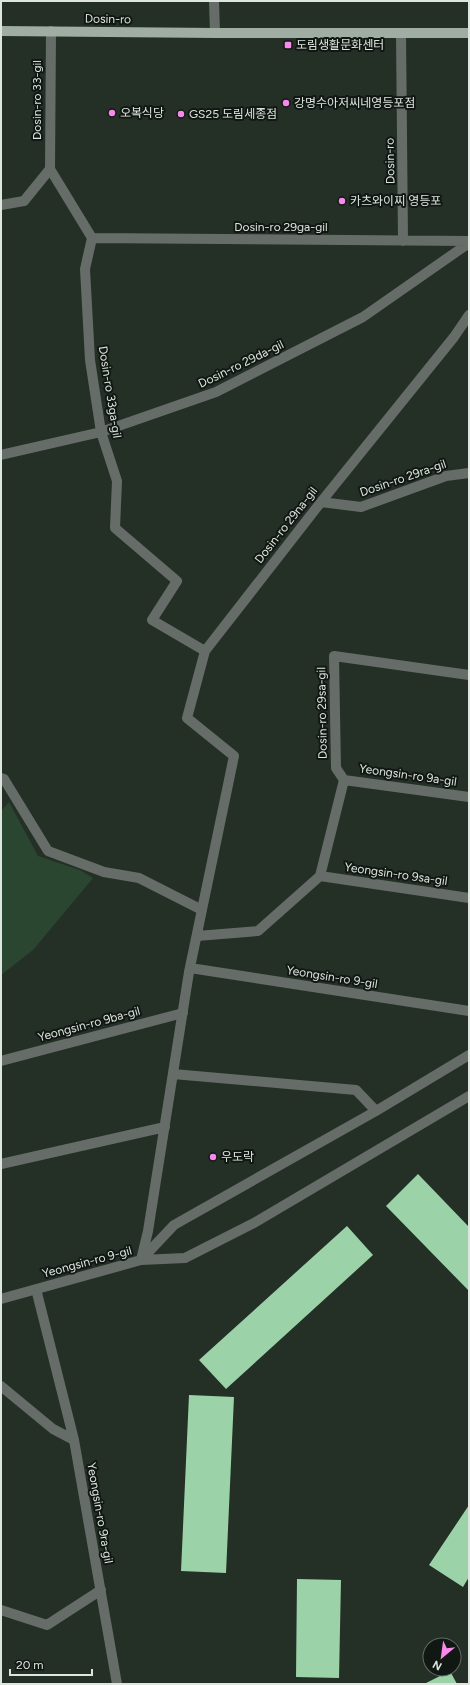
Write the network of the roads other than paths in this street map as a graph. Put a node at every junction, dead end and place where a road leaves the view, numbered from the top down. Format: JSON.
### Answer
{"nodes":[{"id":1,"x":214,"y":1,"type":"edge"},
{"id":2,"x":1,"y":31,"type":"edge"},
{"id":3,"x":51,"y":31,"type":"junction"},
{"id":4,"x":215,"y":33,"type":"junction"},
{"id":5,"x":401,"y":33,"type":"junction"},
{"id":6,"x":469,"y":33,"type":"edge"},
{"id":7,"x":50,"y":169,"type":"junction"},
{"id":8,"x":1,"y":205,"type":"edge"},
{"id":9,"x":92,"y":238,"type":"junction"},
{"id":10,"x":403,"y":241,"type":"junction"},
{"id":11,"x":469,"y":242,"type":"edge"},
{"id":12,"x":469,"y":315,"type":"edge"},
{"id":13,"x":101,"y":432,"type":"junction"},
{"id":14,"x":1,"y":456,"type":"edge"},
{"id":15,"x":469,"y":472,"type":"edge"},
{"id":16,"x":321,"y":502,"type":"junction"},
{"id":17,"x":205,"y":652,"type":"junction"},
{"id":18,"x":469,"y":675,"type":"edge"},
{"id":19,"x":1,"y":778,"type":"edge"},
{"id":20,"x":344,"y":780,"type":"junction"},
{"id":21,"x":469,"y":797,"type":"edge"},
{"id":22,"x":320,"y":876,"type":"junction"},
{"id":23,"x":469,"y":898,"type":"edge"},
{"id":24,"x":202,"y":910,"type":"junction"},
{"id":25,"x":197,"y":936,"type":"junction"},
{"id":26,"x":190,"y":968,"type":"junction"},
{"id":27,"x":469,"y":1011,"type":"edge"},
{"id":28,"x":183,"y":1013,"type":"junction"},
{"id":29,"x":469,"y":1055,"type":"edge"},
{"id":30,"x":1,"y":1061,"type":"edge"},
{"id":31,"x":173,"y":1074,"type":"junction"},
{"id":32,"x":469,"y":1096,"type":"edge"},
{"id":33,"x":376,"y":1111,"type":"junction"},
{"id":34,"x":164,"y":1127,"type":"junction"},
{"id":35,"x":1,"y":1164,"type":"edge"},
{"id":36,"x":141,"y":1260,"type":"junction"},
{"id":37,"x":36,"y":1289,"type":"junction"},
{"id":38,"x":1,"y":1299,"type":"edge"},
{"id":39,"x":1,"y":1386,"type":"edge"},
{"id":40,"x":74,"y":1440,"type":"junction"},
{"id":41,"x":101,"y":1590,"type":"junction"},
{"id":42,"x":1,"y":1610,"type":"edge"},
{"id":43,"x":117,"y":1684,"type":"edge"}],
"edges":[{"from":1,"to":4,"type":"street"},
{"from":2,"to":3,"type":"main road","name":"Dosin-ro"},
{"from":3,"to":4,"type":"main road","name":"Dosin-ro"},
{"from":3,"to":7,"type":"street","name":"Dosin-ro 33-gil"},
{"from":4,"to":5,"type":"main road","name":"Dosin-ro"},
{"from":5,"to":6,"type":"main road","name":"Dosin-ro"},
{"from":5,"to":10,"type":"street","name":"Dosin-ro"},
{"from":7,"to":8,"type":"street"},
{"from":7,"to":9,"type":"street"},
{"from":9,"to":10,"type":"street","name":"Dosin-ro 29ga-gil"},
{"from":9,"to":13,"type":"street","name":"Dosin-ro 33ga-gil"},
{"from":10,"to":11,"type":"street","name":"Dosin-ro 29ga-gil"},
{"from":11,"to":13,"type":"street","name":"Dosin-ro 29da-gil"},
{"from":12,"to":16,"type":"street","name":"Dosin-ro 29na-gil"},
{"from":13,"to":14,"type":"street","name":"Dosin-ro 29da-gil"},
{"from":13,"to":17,"type":"street","name":"Dosin-ro 33ga-gil"},
{"from":15,"to":16,"type":"street","name":"Dosin-ro 29ra-gil"},
{"from":16,"to":17,"type":"street","name":"Dosin-ro 29na-gil"},
{"from":17,"to":24,"type":"street","name":"Dosin-ro 29na-gil"},
{"from":18,"to":20,"type":"street","name":"Dosin-ro 29sa-gil"},
{"from":19,"to":24,"type":"street"},
{"from":20,"to":21,"type":"street","name":"Yeongsin-ro 9a-gil"},
{"from":20,"to":22,"type":"street"},
{"from":22,"to":23,"type":"street","name":"Yeongsin-ro 9sa-gil"},
{"from":22,"to":25,"type":"street"},
{"from":24,"to":25,"type":"street"},
{"from":25,"to":26,"type":"street"},
{"from":26,"to":27,"type":"street","name":"Yeongsin-ro 9-gil"},
{"from":26,"to":28,"type":"street"},
{"from":28,"to":30,"type":"street","name":"Yeongsin-ro 9ba-gil"},
{"from":28,"to":31,"type":"street"},
{"from":29,"to":33,"type":"street","name":"Yeongsin-ro 9-gil"},
{"from":31,"to":33,"type":"street"},
{"from":31,"to":34,"type":"street"},
{"from":32,"to":36,"type":"street"},
{"from":33,"to":36,"type":"street","name":"Yeongsin-ro 9-gil"},
{"from":34,"to":35,"type":"street"},
{"from":34,"to":36,"type":"street"},
{"from":36,"to":37,"type":"street","name":"Yeongsin-ro 9-gil"},
{"from":37,"to":38,"type":"street","name":"Yeongsin-ro 9-gil"},
{"from":37,"to":40,"type":"street","name":"Yeongsin-ro 9ra-gil"},
{"from":39,"to":40,"type":"street"},
{"from":40,"to":41,"type":"street","name":"Yeongsin-ro 9ra-gil"},
{"from":41,"to":42,"type":"street"},
{"from":41,"to":43,"type":"street","name":"Yeongsin-ro 9ra-gil"}]}
